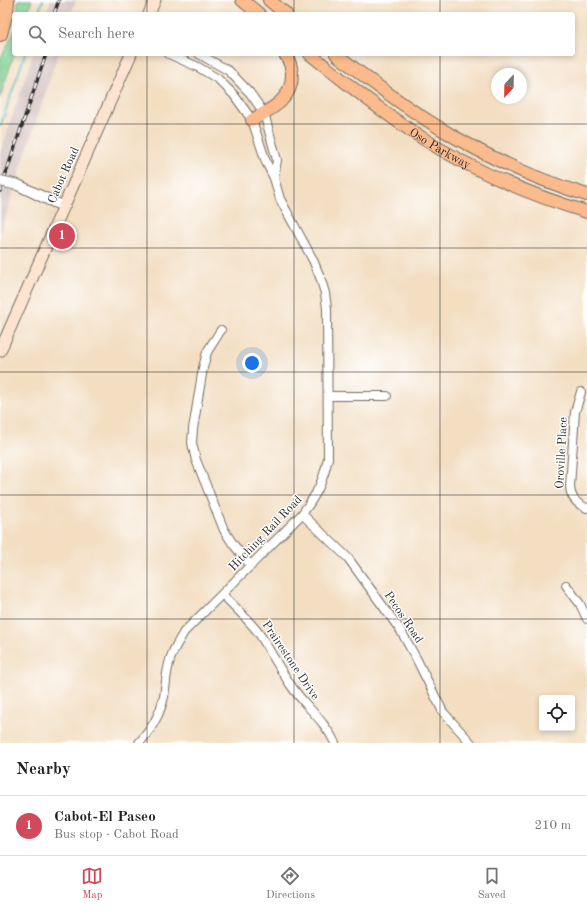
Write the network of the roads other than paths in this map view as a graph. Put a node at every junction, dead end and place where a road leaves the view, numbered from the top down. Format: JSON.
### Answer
{"nodes":[{"id":1,"x":7,"y":0,"type":"edge"},
{"id":2,"x":155,"y":0,"type":"edge"},
{"id":3,"x":242,"y":0,"type":"edge"},
{"id":4,"x":269,"y":0,"type":"edge"},
{"id":5,"x":150,"y":12,"type":"edge"},
{"id":6,"x":257,"y":12,"type":"edge"},
{"id":7,"x":284,"y":12,"type":"edge"},
{"id":8,"x":0,"y":34,"type":"edge"},
{"id":9,"x":130,"y":56,"type":"edge"},
{"id":10,"x":173,"y":56,"type":"edge"},
{"id":11,"x":203,"y":56,"type":"edge"},
{"id":12,"x":286,"y":56,"type":"edge"},
{"id":13,"x":313,"y":56,"type":"edge"},
{"id":14,"x":338,"y":56,"type":"edge"},
{"id":15,"x":264,"y":113,"type":"junction"},
{"id":16,"x":252,"y":120,"type":"junction"},
{"id":17,"x":274,"y":178,"type":"junction"},
{"id":18,"x":0,"y":181,"type":"edge"},
{"id":19,"x":587,"y":195,"type":"edge"},
{"id":20,"x":63,"y":206,"type":"junction"},
{"id":21,"x":587,"y":212,"type":"edge"},
{"id":22,"x":221,"y":330,"type":"dead end"},
{"id":23,"x":0,"y":351,"type":"edge"},
{"id":24,"x":582,"y":392,"type":"dead end"},
{"id":25,"x":328,"y":396,"type":"junction"},
{"id":26,"x":387,"y":396,"type":"dead end"},
{"id":27,"x":587,"y":508,"type":"edge"},
{"id":28,"x":302,"y":514,"type":"junction"},
{"id":29,"x":251,"y":566,"type":"junction"},
{"id":30,"x":566,"y":585,"type":"dead end"},
{"id":31,"x":222,"y":594,"type":"junction"},
{"id":32,"x":587,"y":619,"type":"edge"},
{"id":33,"x":139,"y":743,"type":"edge"},
{"id":34,"x":335,"y":743,"type":"edge"},
{"id":35,"x":471,"y":743,"type":"edge"}],
"edges":[{"from":1,"to":8,"type":"highway"},
{"from":2,"to":5,"type":"main road"},
{"from":3,"to":6,"type":"main road"},
{"from":4,"to":7,"type":"main road"},
{"from":9,"to":20,"type":"main road","name":"Cabot Road"},
{"from":10,"to":16,"type":"street","name":"Hitching Rail Road"},
{"from":11,"to":15,"type":"street","name":"Hitching Rail Road"},
{"from":12,"to":15,"type":"main road"},
{"from":13,"to":21,"type":"main road","name":"Oso Parkway"},
{"from":14,"to":19,"type":"main road","name":"Oso Parkway"},
{"from":15,"to":16,"type":"main road"},
{"from":15,"to":17,"type":"street","name":"Hitching Rail Road"},
{"from":16,"to":17,"type":"street","name":"Hitching Rail Road"},
{"from":17,"to":25,"type":"street","name":"Hitching Rail Road"},
{"from":18,"to":20,"type":"street","bridge":true},
{"from":20,"to":23,"type":"main road","name":"Cabot Road"},
{"from":22,"to":29,"type":"street"},
{"from":24,"to":27,"type":"street","name":"Oroville Place"},
{"from":25,"to":26,"type":"street"},
{"from":25,"to":28,"type":"street","name":"Hitching Rail Road"},
{"from":28,"to":29,"type":"street","name":"Hitching Rail Road"},
{"from":28,"to":35,"type":"street","name":"Pecos Road"},
{"from":29,"to":31,"type":"street","name":"Hitching Rail Road"},
{"from":30,"to":32,"type":"street"},
{"from":31,"to":33,"type":"street","name":"Hitching Rail Road"},
{"from":31,"to":34,"type":"street","name":"Prairestone Drive"}]}
